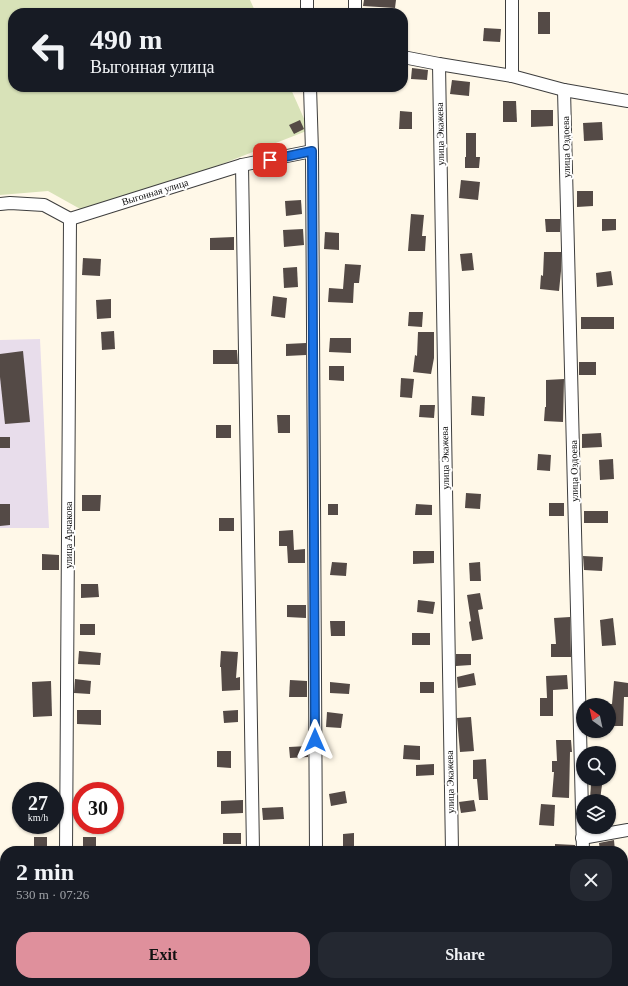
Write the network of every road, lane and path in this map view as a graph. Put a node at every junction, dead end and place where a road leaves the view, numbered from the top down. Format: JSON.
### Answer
{"nodes":[{"id":1,"x":512,"y":0,"type":"edge"},
{"id":2,"x":408,"y":58,"type":"edge"},
{"id":3,"x":438,"y":64,"type":"junction"},
{"id":4,"x":512,"y":76,"type":"junction"},
{"id":5,"x":564,"y":90,"type":"junction"},
{"id":6,"x":310,"y":92,"type":"edge"},
{"id":7,"x":628,"y":101,"type":"edge"},
{"id":8,"x":312,"y":151,"type":"junction"},
{"id":9,"x":242,"y":165,"type":"junction"},
{"id":10,"x":0,"y":204,"type":"edge"},
{"id":11,"x":70,"y":219,"type":"junction"},
{"id":12,"x":628,"y":830,"type":"edge"},
{"id":13,"x":582,"y":838,"type":"junction"},
{"id":14,"x":66,"y":846,"type":"edge"},
{"id":15,"x":253,"y":846,"type":"edge"},
{"id":16,"x":316,"y":846,"type":"edge"},
{"id":17,"x":452,"y":846,"type":"edge"},
{"id":18,"x":582,"y":846,"type":"edge"}],
"edges":[{"from":1,"to":4,"type":"street"},
{"from":2,"to":3,"type":"street"},
{"from":3,"to":4,"type":"street"},
{"from":3,"to":17,"type":"street","name":"улица Экажева"},
{"from":4,"to":5,"type":"street"},
{"from":5,"to":7,"type":"street"},
{"from":5,"to":13,"type":"street","name":"улица Оздоева"},
{"from":6,"to":8,"type":"street"},
{"from":8,"to":9,"type":"street","name":"Выгонная улица"},
{"from":8,"to":16,"type":"street"},
{"from":9,"to":11,"type":"street","name":"Выгонная улица"},
{"from":9,"to":15,"type":"street"},
{"from":10,"to":11,"type":"street"},
{"from":11,"to":14,"type":"street","name":"улица Арчакова"},
{"from":12,"to":13,"type":"street"},
{"from":13,"to":18,"type":"street","name":"улица Оздоева"}]}
